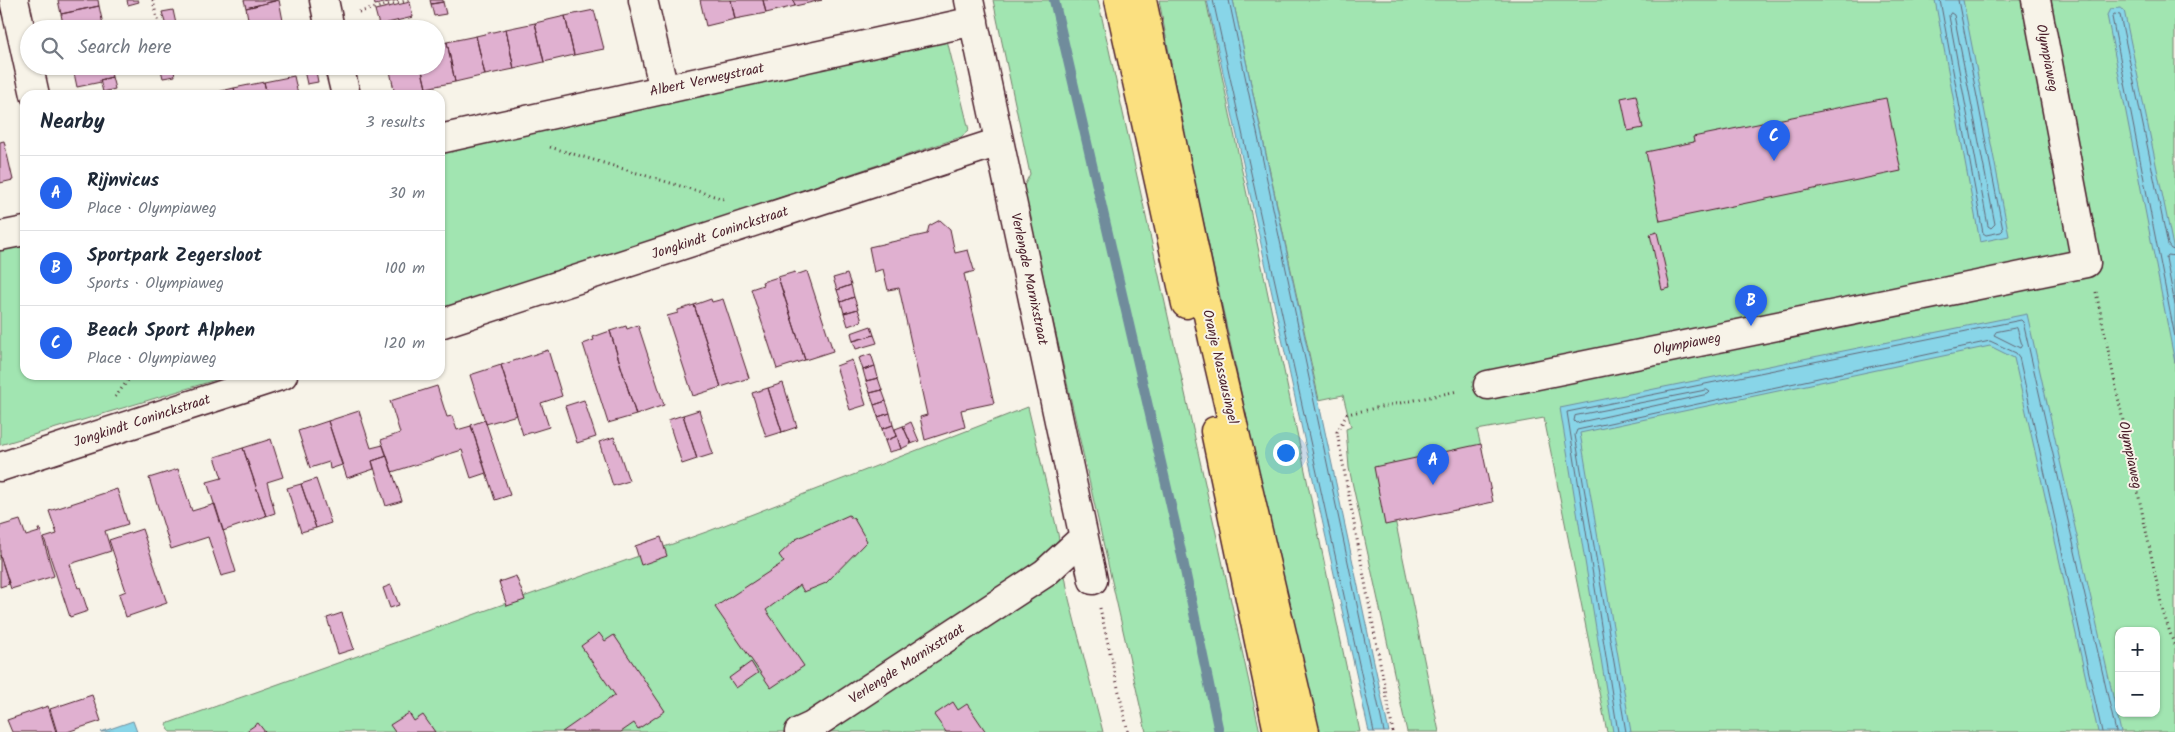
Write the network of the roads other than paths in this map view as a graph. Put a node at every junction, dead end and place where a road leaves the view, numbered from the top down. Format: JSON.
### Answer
{"nodes":[{"id":1,"x":14,"y":0,"type":"edge"},
{"id":2,"x":324,"y":0,"type":"edge"},
{"id":3,"x":644,"y":0,"type":"edge"},
{"id":4,"x":1119,"y":0,"type":"edge"},
{"id":5,"x":1142,"y":0,"type":"edge"},
{"id":6,"x":2036,"y":0,"type":"edge"},
{"id":7,"x":972,"y":11,"type":"edge"},
{"id":8,"x":328,"y":20,"type":"edge"},
{"id":9,"x":20,"y":27,"type":"edge"},
{"id":10,"x":31,"y":75,"type":"edge"},
{"id":11,"x":341,"y":75,"type":"edge"},
{"id":12,"x":34,"y":90,"type":"edge"},
{"id":13,"x":345,"y":90,"type":"edge"},
{"id":14,"x":664,"y":90,"type":"junction"},
{"id":15,"x":445,"y":138,"type":"edge"},
{"id":16,"x":999,"y":142,"type":"junction"},
{"id":17,"x":20,"y":232,"type":"edge"},
{"id":18,"x":0,"y":236,"type":"edge"},
{"id":19,"x":445,"y":322,"type":"edge"},
{"id":20,"x":269,"y":380,"type":"edge"},
{"id":21,"x":1488,"y":385,"type":"road end"},
{"id":22,"x":0,"y":467,"type":"edge"},
{"id":23,"x":1084,"y":538,"type":"junction"},
{"id":24,"x":1093,"y":580,"type":"road end"},
{"id":25,"x":799,"y":732,"type":"edge"},
{"id":26,"x":1278,"y":732,"type":"edge"},
{"id":27,"x":1305,"y":732,"type":"edge"}],
"edges":[{"from":1,"to":9,"type":"street"},
{"from":2,"to":8,"type":"street"},
{"from":3,"to":14,"type":"street"},
{"from":4,"to":26,"type":"main road","name":"Oranje Nassausingel"},
{"from":5,"to":27,"type":"main road","name":"Oranje Nassausingel"},
{"from":6,"to":21,"type":"street","name":"Olympiaweg"},
{"from":7,"to":14,"type":"street","name":"Albert Verweystraat"},
{"from":7,"to":16,"type":"street","name":"Verlengde Marnixstraat"},
{"from":10,"to":12,"type":"street"},
{"from":11,"to":13,"type":"street"},
{"from":14,"to":15,"type":"street","name":"Albert Verweystraat"},
{"from":16,"to":19,"type":"street","name":"Jongkindt Coninckstraat"},
{"from":16,"to":23,"type":"street","name":"Verlengde Marnixstraat"},
{"from":17,"to":18,"type":"street"},
{"from":20,"to":22,"type":"street","name":"Jongkindt Coninckstraat"},
{"from":23,"to":24,"type":"street","name":"Verlengde Marnixstraat"},
{"from":23,"to":25,"type":"street","name":"Verlengde Marnixstraat"}]}
